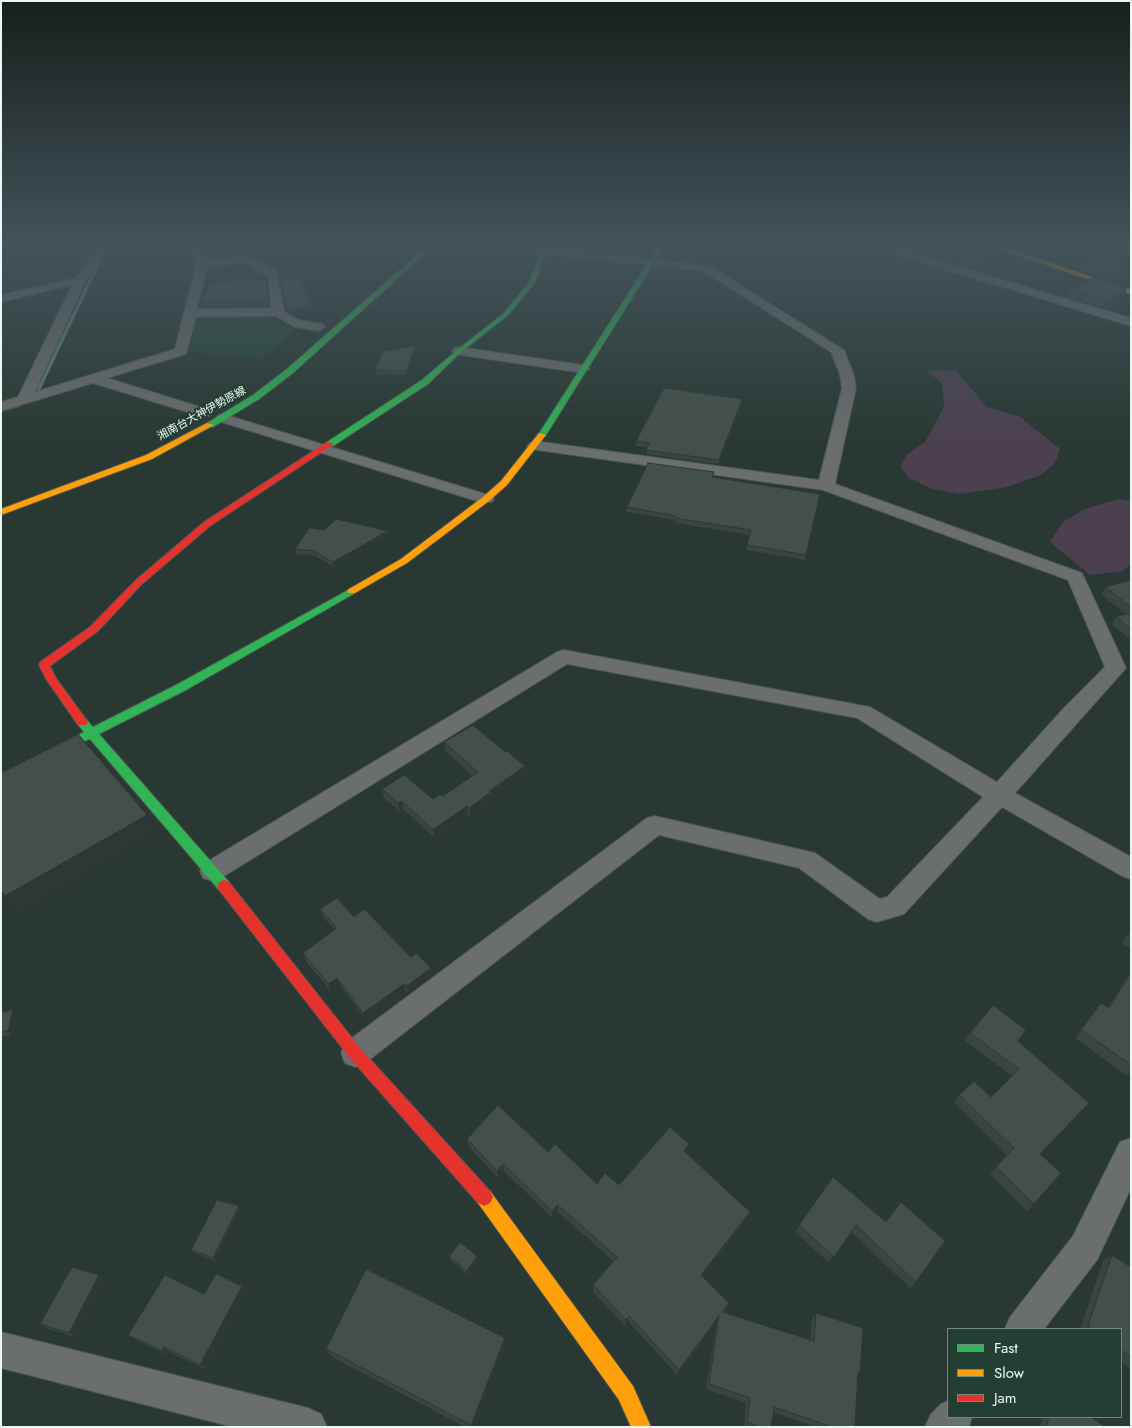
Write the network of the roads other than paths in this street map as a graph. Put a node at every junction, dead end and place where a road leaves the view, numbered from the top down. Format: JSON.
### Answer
{"nodes":[{"id":1,"x":190,"y":313,"type":"edge"},
{"id":2,"x":64,"y":314,"type":"edge"},
{"id":3,"x":280,"y":314,"type":"edge"},
{"id":4,"x":354,"y":314,"type":"edge"},
{"id":5,"x":506,"y":314,"type":"edge"},
{"id":6,"x":619,"y":314,"type":"edge"},
{"id":7,"x":777,"y":314,"type":"edge"},
{"id":8,"x":1103,"y":314,"type":"edge"},
{"id":9,"x":1131,"y":322,"type":"edge"},
{"id":10,"x":322,"y":324,"type":"joint"},
{"id":11,"x":304,"y":340,"type":"dead end"},
{"id":12,"x":459,"y":351,"type":"junction"},
{"id":13,"x":583,"y":369,"type":"junction"},
{"id":14,"x":95,"y":379,"type":"junction"},
{"id":15,"x":24,"y":400,"type":"junction"},
{"id":16,"x":1,"y":407,"type":"edge"},
{"id":17,"x":214,"y":413,"type":"junction"},
{"id":18,"x":190,"y":422,"type":"dead end"},
{"id":19,"x":535,"y":446,"type":"junction"},
{"id":20,"x":321,"y":448,"type":"junction"},
{"id":21,"x":132,"y":451,"type":"dead end"},
{"id":22,"x":826,"y":486,"type":"junction"},
{"id":23,"x":1,"y":500,"type":"edge"},
{"id":24,"x":486,"y":500,"type":"junction"},
{"id":25,"x":1,"y":512,"type":"edge"},
{"id":26,"x":91,"y":734,"type":"junction"},
{"id":27,"x":66,"y":746,"type":"edge"},
{"id":28,"x":999,"y":795,"type":"junction"},
{"id":29,"x":1131,"y":869,"type":"edge"},
{"id":30,"x":212,"y":871,"type":"junction"},
{"id":31,"x":355,"y":1053,"type":"junction"},
{"id":32,"x":1131,"y":1153,"type":"edge"},
{"id":33,"x":1023,"y":1328,"type":"edge"},
{"id":34,"x":1,"y":1350,"type":"edge"},
{"id":35,"x":953,"y":1418,"type":"edge"},
{"id":36,"x":308,"y":1427,"type":"edge"},
{"id":37,"x":641,"y":1427,"type":"edge"},
{"id":38,"x":944,"y":1427,"type":"edge"}],
"edges":[{"from":1,"to":14,"type":"street"},
{"from":2,"to":15,"type":"street"},
{"from":3,"to":10,"type":"street"},
{"from":4,"to":17,"type":"street","name":"湘南台大神伊勢原線"},
{"from":5,"to":12,"type":"street"},
{"from":6,"to":13,"type":"street"},
{"from":7,"to":22,"type":"street"},
{"from":8,"to":9,"type":"street"},
{"from":10,"to":11,"type":"street"},
{"from":12,"to":13,"type":"street"},
{"from":12,"to":20,"type":"street"},
{"from":13,"to":19,"type":"street"},
{"from":14,"to":15,"type":"street"},
{"from":14,"to":17,"type":"street"},
{"from":15,"to":16,"type":"street"},
{"from":17,"to":18,"type":"street","name":"湘南台大神伊勢原線"},
{"from":17,"to":20,"type":"street"},
{"from":17,"to":25,"type":"street","name":"湘南台大神伊勢原線"},
{"from":19,"to":22,"type":"street"},
{"from":19,"to":24,"type":"street"},
{"from":20,"to":24,"type":"street"},
{"from":20,"to":26,"type":"street"},
{"from":21,"to":23,"type":"street"},
{"from":22,"to":28,"type":"street"},
{"from":24,"to":26,"type":"street"},
{"from":26,"to":27,"type":"street"},
{"from":26,"to":30,"type":"street"},
{"from":28,"to":29,"type":"street"},
{"from":28,"to":30,"type":"street"},
{"from":28,"to":31,"type":"street"},
{"from":30,"to":31,"type":"street"},
{"from":31,"to":37,"type":"street"},
{"from":32,"to":33,"type":"street"},
{"from":34,"to":36,"type":"street"},
{"from":35,"to":38,"type":"street"}]}
